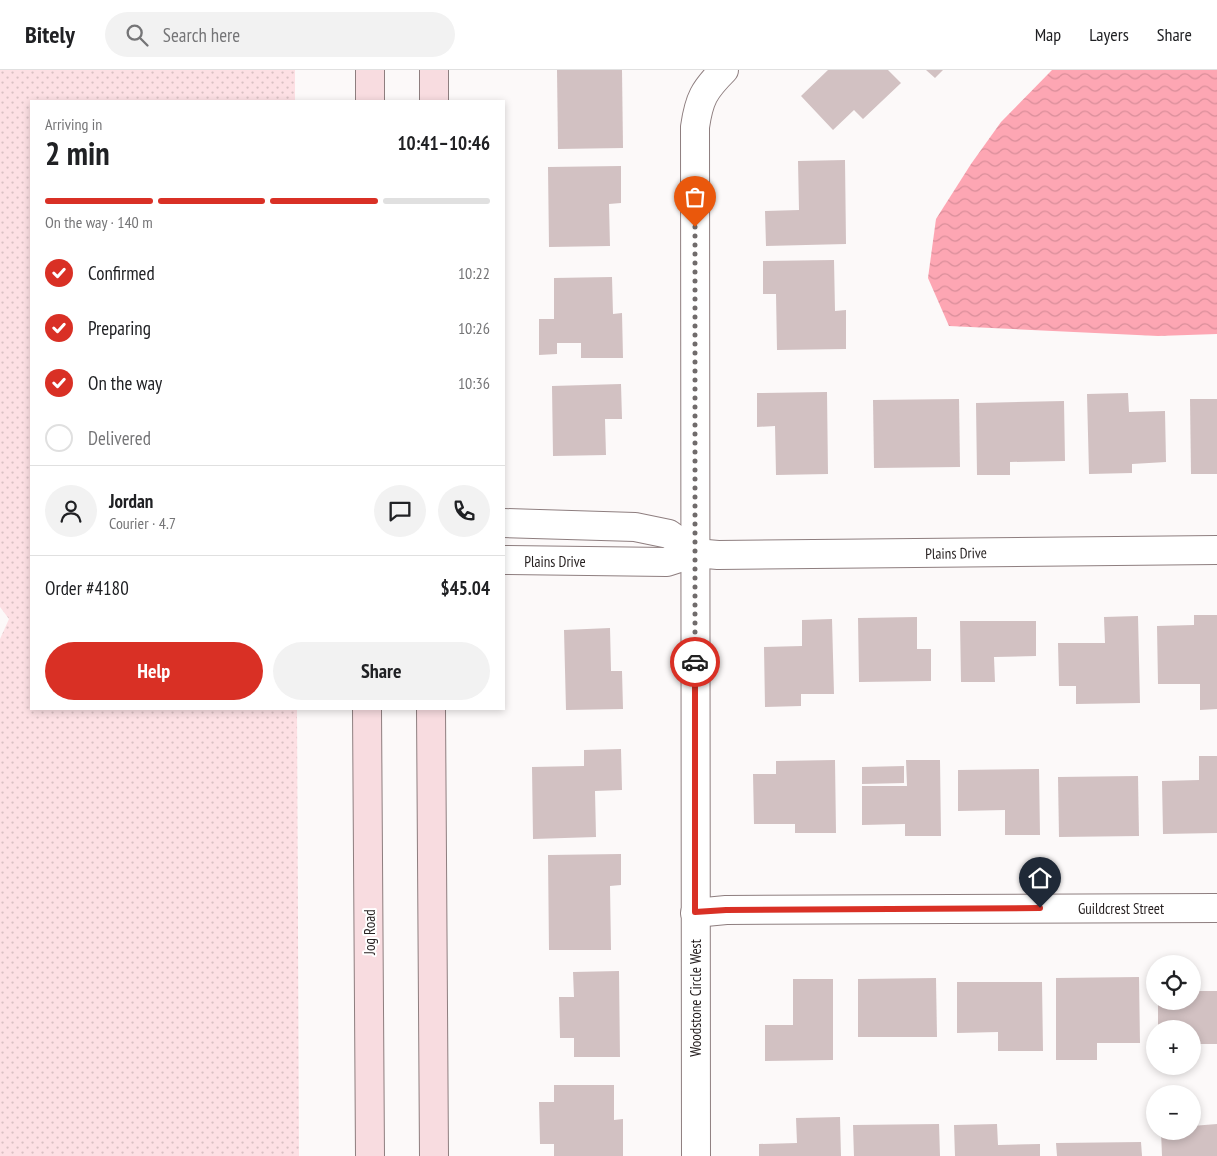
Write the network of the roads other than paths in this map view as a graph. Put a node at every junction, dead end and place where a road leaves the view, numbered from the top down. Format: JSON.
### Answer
{"nodes":[{"id":1,"x":370,"y":70,"type":"edge"},
{"id":2,"x":434,"y":70,"type":"edge"},
{"id":3,"x":724,"y":70,"type":"edge"},
{"id":4,"x":370,"y":100,"type":"edge"},
{"id":5,"x":434,"y":100,"type":"edge"},
{"id":6,"x":505,"y":523,"type":"edge"},
{"id":7,"x":1217,"y":550,"type":"edge"},
{"id":8,"x":695,"y":553,"type":"junction"},
{"id":9,"x":505,"y":560,"type":"edge"},
{"id":10,"x":367,"y":710,"type":"edge"},
{"id":11,"x":431,"y":710,"type":"edge"},
{"id":12,"x":1217,"y":908,"type":"edge"},
{"id":13,"x":695,"y":912,"type":"junction"},
{"id":14,"x":370,"y":1156,"type":"edge"},
{"id":15,"x":434,"y":1156,"type":"edge"},
{"id":16,"x":696,"y":1156,"type":"edge"}],
"edges":[{"from":1,"to":4,"type":"main road"},
{"from":2,"to":5,"type":"main road"},
{"from":3,"to":8,"type":"street","name":"Woodstone Circle West"},
{"from":6,"to":8,"type":"street"},
{"from":7,"to":8,"type":"street","name":"Plains Drive"},
{"from":8,"to":9,"type":"street","name":"Plains Drive"},
{"from":8,"to":13,"type":"street","name":"Woodstone Circle West"},
{"from":10,"to":14,"type":"main road","name":"Jog Road"},
{"from":11,"to":15,"type":"main road"},
{"from":12,"to":13,"type":"street","name":"Guildcrest Street"},
{"from":13,"to":16,"type":"street","name":"Woodstone Circle West"}]}
